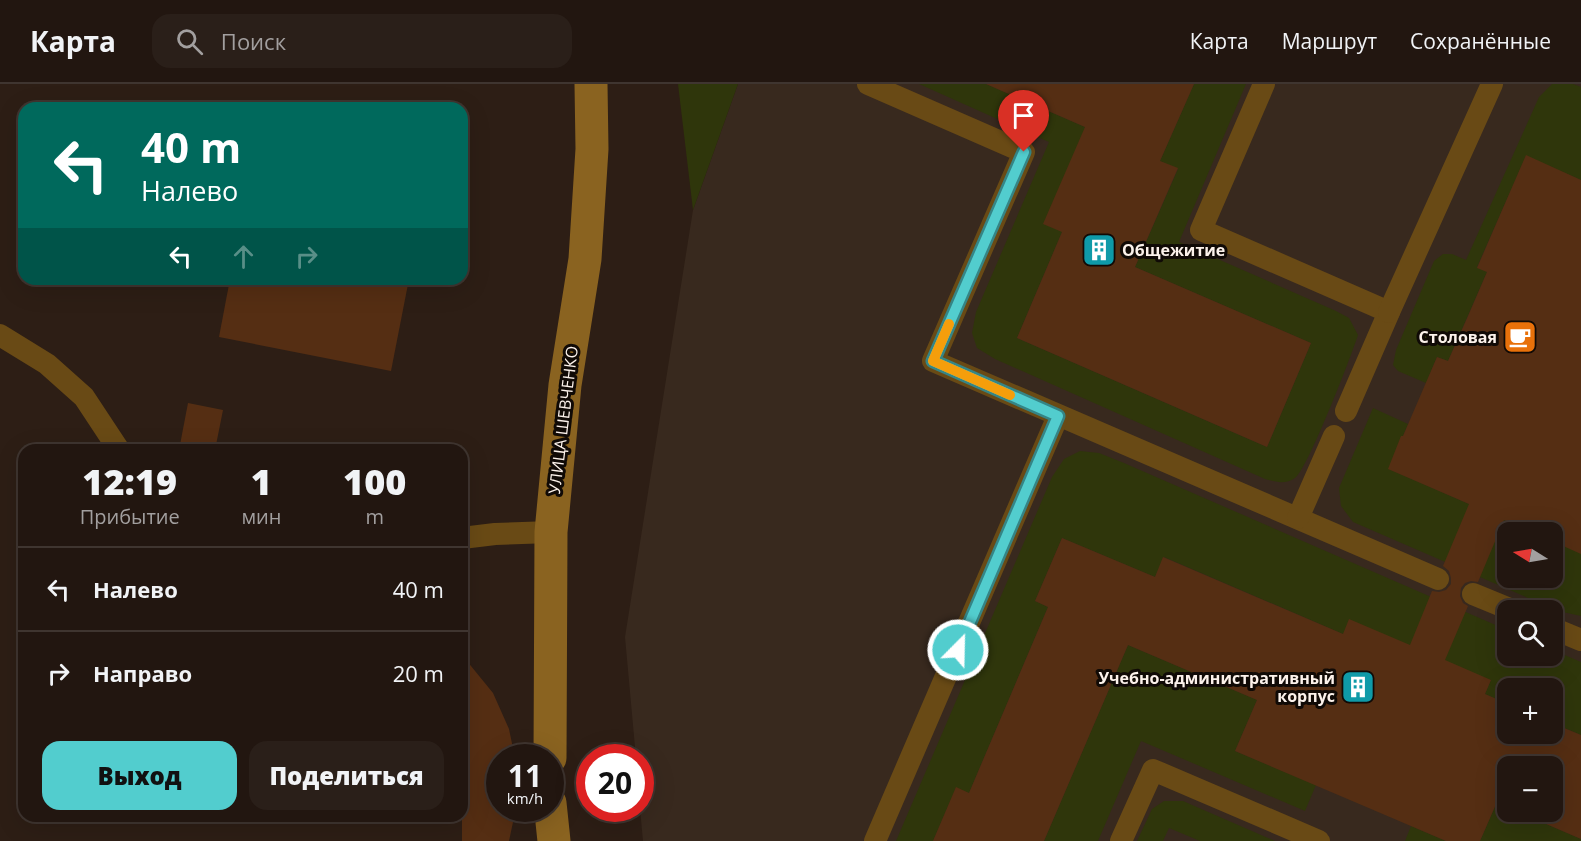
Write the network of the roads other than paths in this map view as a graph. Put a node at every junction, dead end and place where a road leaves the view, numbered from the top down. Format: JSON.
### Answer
{"nodes":[{"id":1,"x":591,"y":84,"type":"edge"},
{"id":2,"x":868,"y":84,"type":"edge"},
{"id":3,"x":1264,"y":84,"type":"edge"},
{"id":4,"x":1492,"y":84,"type":"edge"},
{"id":5,"x":1389,"y":312,"type":"junction"},
{"id":6,"x":0,"y":335,"type":"edge"},
{"id":7,"x":1346,"y":411,"type":"dead end"},
{"id":8,"x":1058,"y":416,"type":"junction"},
{"id":9,"x":1334,"y":436,"type":"dead end"},
{"id":10,"x":115,"y":444,"type":"edge"},
{"id":11,"x":1298,"y":518,"type":"junction"},
{"id":12,"x":551,"y":532,"type":"junction"},
{"id":13,"x":468,"y":537,"type":"edge"},
{"id":14,"x":1438,"y":579,"type":"dead end"},
{"id":15,"x":1473,"y":594,"type":"dead end"},
{"id":16,"x":1497,"y":604,"type":"edge"},
{"id":17,"x":1563,"y":633,"type":"edge"},
{"id":18,"x":1581,"y":640,"type":"edge"},
{"id":19,"x":550,"y":744,"type":"edge"},
{"id":20,"x":552,"y":822,"type":"edge"},
{"id":21,"x":554,"y":841,"type":"edge"},
{"id":22,"x":875,"y":841,"type":"edge"},
{"id":23,"x":1121,"y":841,"type":"edge"},
{"id":24,"x":1318,"y":841,"type":"edge"}],
"edges":[{"from":1,"to":12,"type":"main road","name":"УЛИЦА ШЕВЧЕНКО"},
{"from":2,"to":8,"type":"lane"},
{"from":3,"to":5,"type":"lane"},
{"from":4,"to":5,"type":"lane"},
{"from":5,"to":7,"type":"lane"},
{"from":6,"to":10,"type":"lane"},
{"from":8,"to":11,"type":"lane"},
{"from":8,"to":22,"type":"lane"},
{"from":9,"to":11,"type":"lane"},
{"from":11,"to":14,"type":"lane"},
{"from":12,"to":13,"type":"lane"},
{"from":12,"to":19,"type":"main road","name":"УЛИЦА ШЕВЧЕНКО"},
{"from":15,"to":16,"type":"lane"},
{"from":17,"to":18,"type":"lane"},
{"from":20,"to":21,"type":"main road"},
{"from":23,"to":24,"type":"lane"}]}
